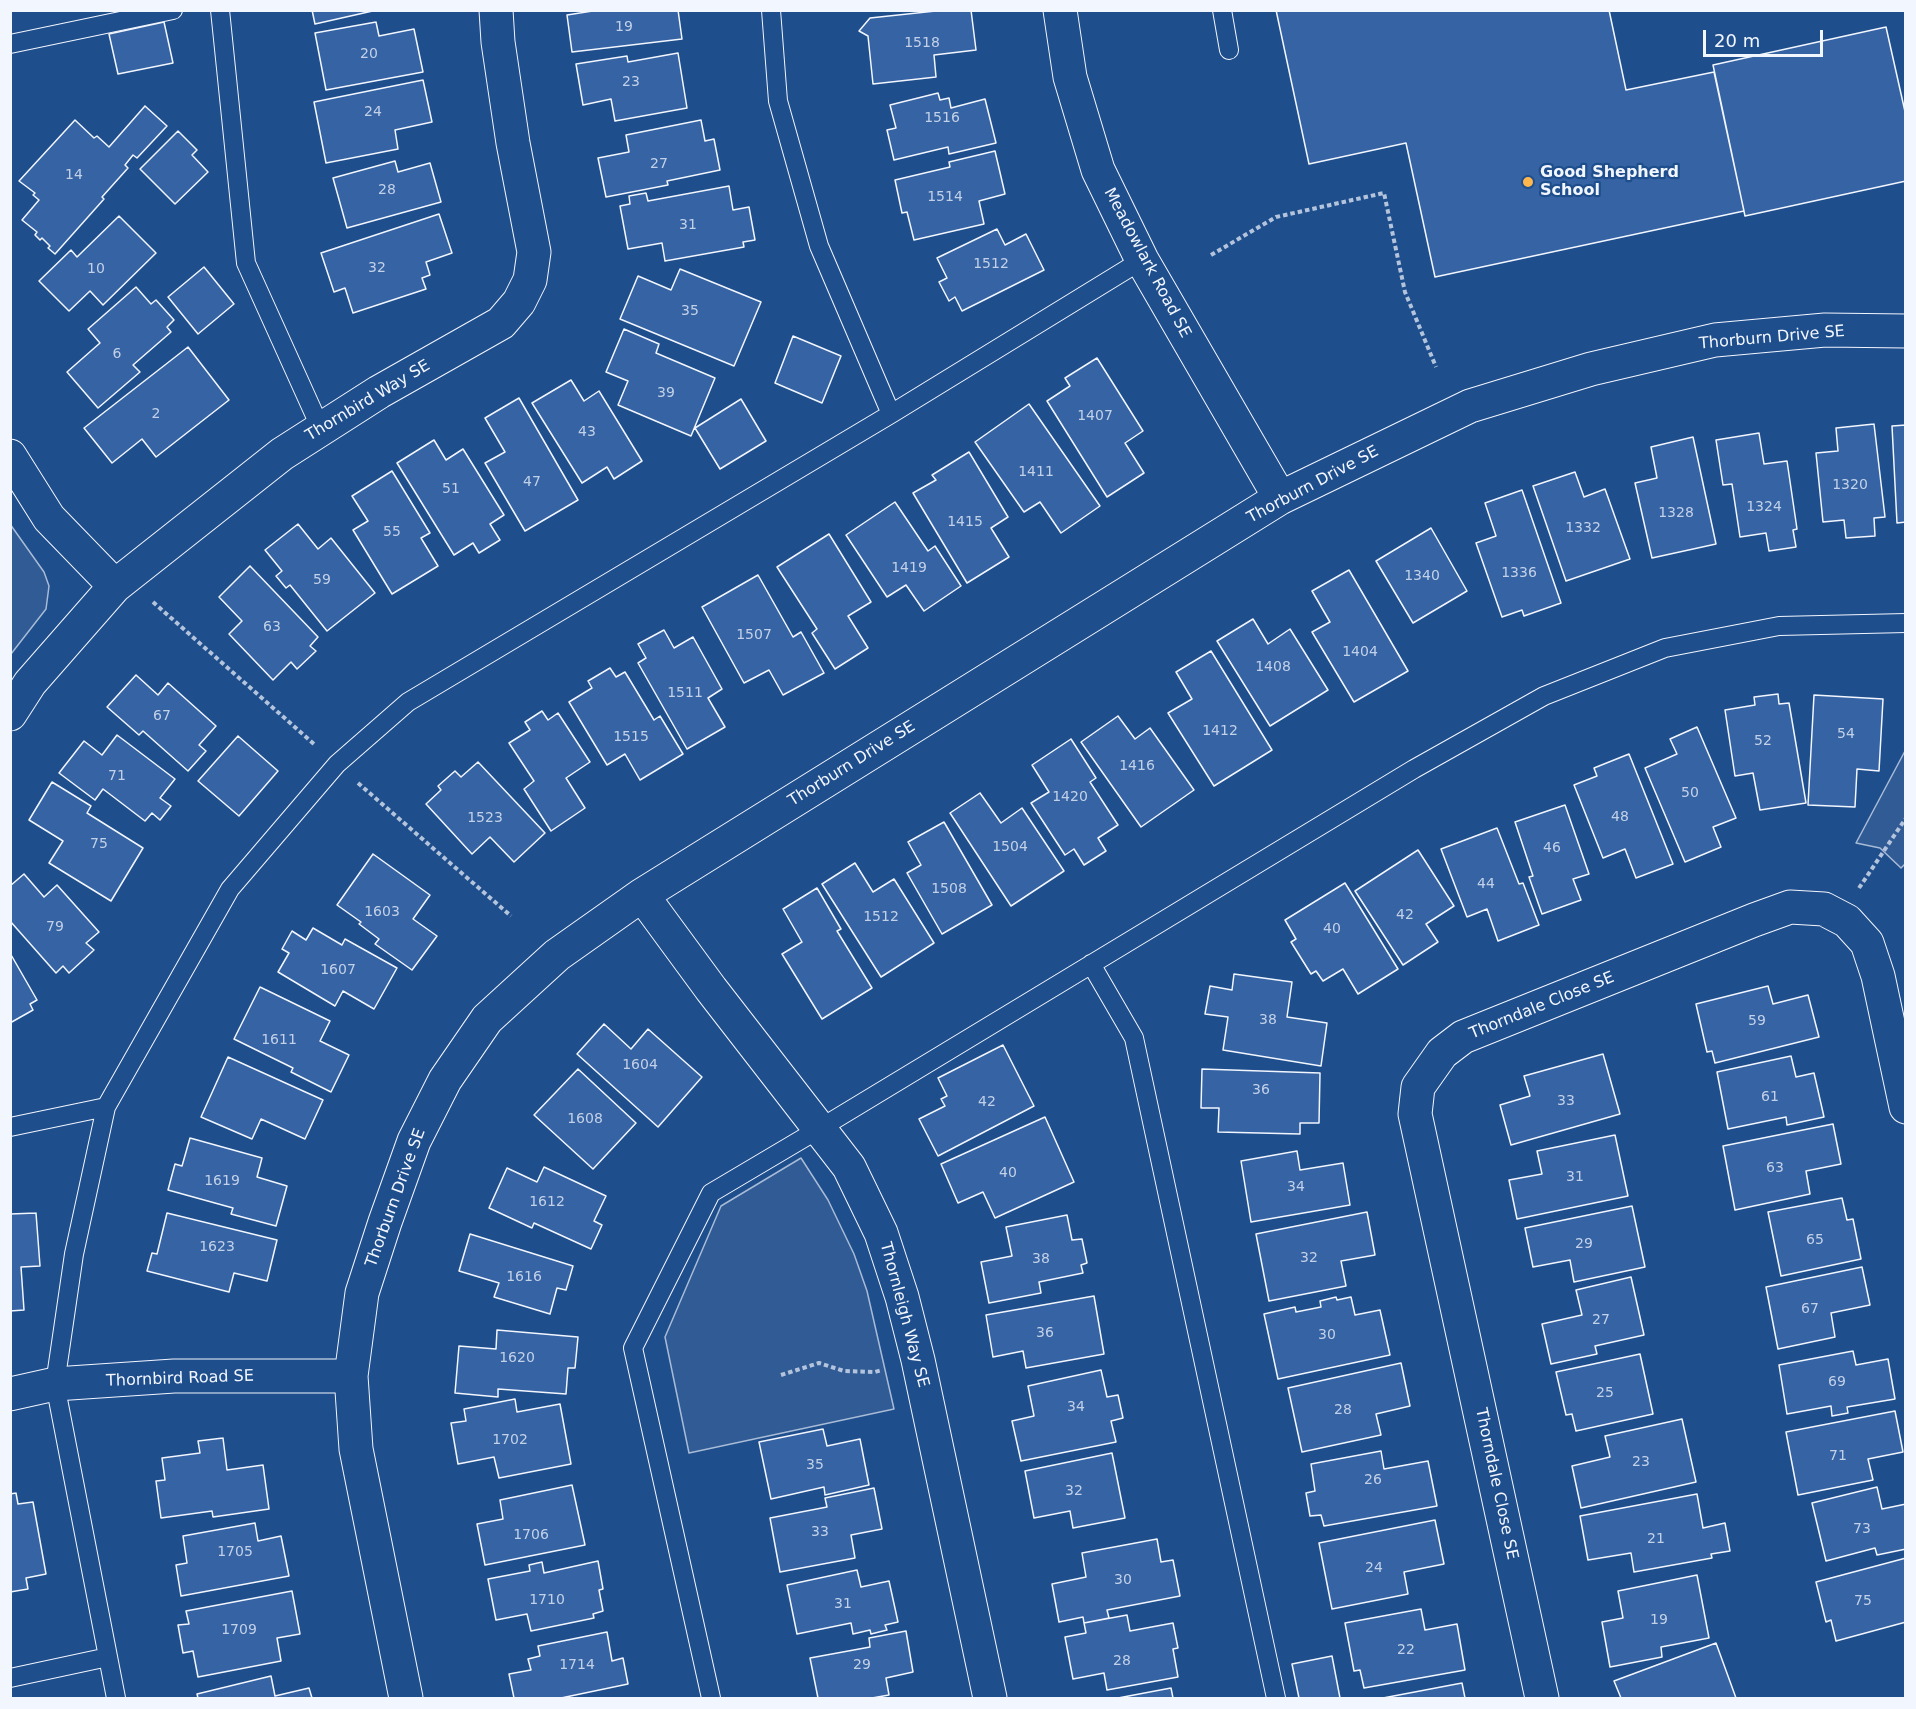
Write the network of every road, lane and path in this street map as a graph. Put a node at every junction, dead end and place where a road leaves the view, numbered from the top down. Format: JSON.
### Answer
{"nodes":[{"id":1,"x":173,"y":10,"type":"edge"},
{"id":2,"x":220,"y":10,"type":"edge"},
{"id":3,"x":496,"y":10,"type":"edge"},
{"id":4,"x":771,"y":10,"type":"edge"},
{"id":5,"x":1060,"y":10,"type":"edge"},
{"id":6,"x":1222,"y":10,"type":"edge"},
{"id":7,"x":10,"y":44,"type":"edge"},
{"id":8,"x":1230,"y":50,"type":"dead end"},
{"id":9,"x":1211,"y":255,"type":"dead end"},
{"id":10,"x":1142,"y":260,"type":"junction"},
{"id":11,"x":1905,"y":331,"type":"edge"},
{"id":12,"x":1436,"y":367,"type":"dead end"},
{"id":13,"x":891,"y":414,"type":"junction"},
{"id":14,"x":321,"y":429,"type":"junction"},
{"id":15,"x":10,"y":456,"type":"edge"},
{"id":16,"x":1280,"y":498,"type":"junction"},
{"id":17,"x":115,"y":586,"type":"junction"},
{"id":18,"x":1905,"y":623,"type":"edge"},
{"id":19,"x":10,"y":714,"type":"edge"},
{"id":20,"x":1905,"y":818,"type":"edge"},
{"id":21,"x":642,"y":895,"type":"junction"},
{"id":22,"x":1840,"y":917,"type":"junction"},
{"id":23,"x":1091,"y":964,"type":"junction"},
{"id":24,"x":106,"y":1107,"type":"junction"},
{"id":25,"x":1905,"y":1107,"type":"edge"},
{"id":26,"x":10,"y":1127,"type":"edge"},
{"id":27,"x":819,"y":1129,"type":"junction"},
{"id":28,"x":918,"y":1360,"type":"junction"},
{"id":29,"x":781,"y":1375,"type":"dead end"},
{"id":30,"x":351,"y":1376,"type":"junction"},
{"id":31,"x":55,"y":1384,"type":"junction"},
{"id":32,"x":10,"y":1394,"type":"edge"},
{"id":33,"x":108,"y":1657,"type":"junction"},
{"id":34,"x":10,"y":1678,"type":"edge"},
{"id":35,"x":116,"y":1698,"type":"edge"},
{"id":36,"x":406,"y":1698,"type":"edge"},
{"id":37,"x":711,"y":1698,"type":"edge"},
{"id":38,"x":990,"y":1698,"type":"edge"},
{"id":39,"x":1276,"y":1698,"type":"edge"},
{"id":40,"x":1542,"y":1698,"type":"edge"}],
"edges":[{"from":1,"to":7,"type":"lane"},
{"from":2,"to":14,"type":"lane"},
{"from":3,"to":14,"type":"street","name":"Thornbird Way SE"},
{"from":4,"to":13,"type":"lane"},
{"from":5,"to":10,"type":"street","name":"Meadowlark Road SE"},
{"from":6,"to":8,"type":"lane"},
{"from":9,"to":12,"type":"path"},
{"from":10,"to":13,"type":"lane"},
{"from":10,"to":16,"type":"street","name":"Meadowlark Road SE"},
{"from":11,"to":16,"type":"street","name":"Thorburn Drive SE"},
{"from":13,"to":24,"type":"lane"},
{"from":14,"to":17,"type":"street","name":"Thornbird Way SE"},
{"from":15,"to":17,"type":"street"},
{"from":16,"to":21,"type":"street","name":"Thorburn Drive SE"},
{"from":17,"to":19,"type":"street","name":"Thornbird Way SE"},
{"from":18,"to":23,"type":"lane"},
{"from":20,"to":22,"type":"path"},
{"from":21,"to":27,"type":"street","name":"Thornleigh Way SE"},
{"from":21,"to":30,"type":"street","name":"Thorburn Drive SE"},
{"from":22,"to":25,"type":"street","name":"Thorndale Close SE"},
{"from":22,"to":40,"type":"street","name":"Thorndale Close SE"},
{"from":23,"to":27,"type":"lane"},
{"from":23,"to":39,"type":"lane"},
{"from":24,"to":26,"type":"lane"},
{"from":24,"to":31,"type":"lane"},
{"from":27,"to":28,"type":"street","name":"Thornleigh Way SE"},
{"from":27,"to":37,"type":"lane"},
{"from":28,"to":29,"type":"path"},
{"from":28,"to":38,"type":"street","name":"Thornleigh Way SE"},
{"from":30,"to":31,"type":"street","name":"Thornbird Road SE"},
{"from":30,"to":36,"type":"street","name":"Thorburn Drive SE"},
{"from":31,"to":32,"type":"street","name":"Thornbird Road SE"},
{"from":31,"to":33,"type":"lane"},
{"from":33,"to":34,"type":"lane"},
{"from":33,"to":35,"type":"lane"}]}
